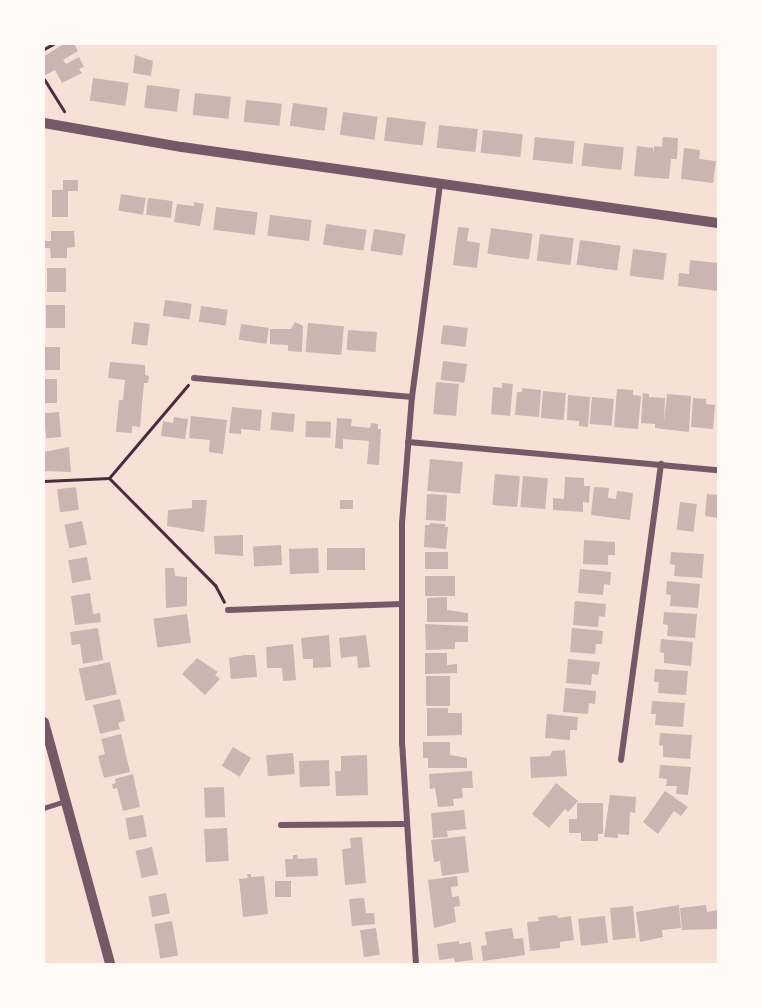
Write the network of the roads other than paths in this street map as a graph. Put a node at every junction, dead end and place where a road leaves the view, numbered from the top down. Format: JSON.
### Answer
{"nodes":[{"id":1,"x":44,"y":123,"type":"edge"},
{"id":2,"x":440,"y":185,"type":"junction"},
{"id":3,"x":718,"y":223,"type":"edge"},
{"id":4,"x":194,"y":378,"type":"road end"},
{"id":5,"x":412,"y":397,"type":"junction"},
{"id":6,"x":408,"y":442,"type":"junction"},
{"id":7,"x":661,"y":464,"type":"junction"},
{"id":8,"x":718,"y":470,"type":"edge"},
{"id":9,"x":402,"y":604,"type":"junction"},
{"id":10,"x":228,"y":610,"type":"road end"},
{"id":11,"x":44,"y":722,"type":"edge"},
{"id":12,"x":621,"y":760,"type":"dead end"},
{"id":13,"x":66,"y":801,"type":"junction"},
{"id":14,"x":44,"y":808,"type":"edge"},
{"id":15,"x":405,"y":824,"type":"junction"},
{"id":16,"x":281,"y":825,"type":"dead end"},
{"id":17,"x":110,"y":964,"type":"edge"},
{"id":18,"x":416,"y":964,"type":"edge"}],
"edges":[{"from":1,"to":2,"type":"street"},
{"from":2,"to":3,"type":"street"},
{"from":2,"to":5,"type":"street"},
{"from":4,"to":5,"type":"street"},
{"from":5,"to":6,"type":"street"},
{"from":6,"to":7,"type":"street"},
{"from":6,"to":9,"type":"street"},
{"from":7,"to":8,"type":"street"},
{"from":7,"to":12,"type":"street"},
{"from":9,"to":10,"type":"street"},
{"from":9,"to":15,"type":"street"},
{"from":11,"to":13,"type":"street"},
{"from":13,"to":14,"type":"lane"},
{"from":13,"to":17,"type":"street"},
{"from":15,"to":16,"type":"street"},
{"from":15,"to":18,"type":"street"}]}
